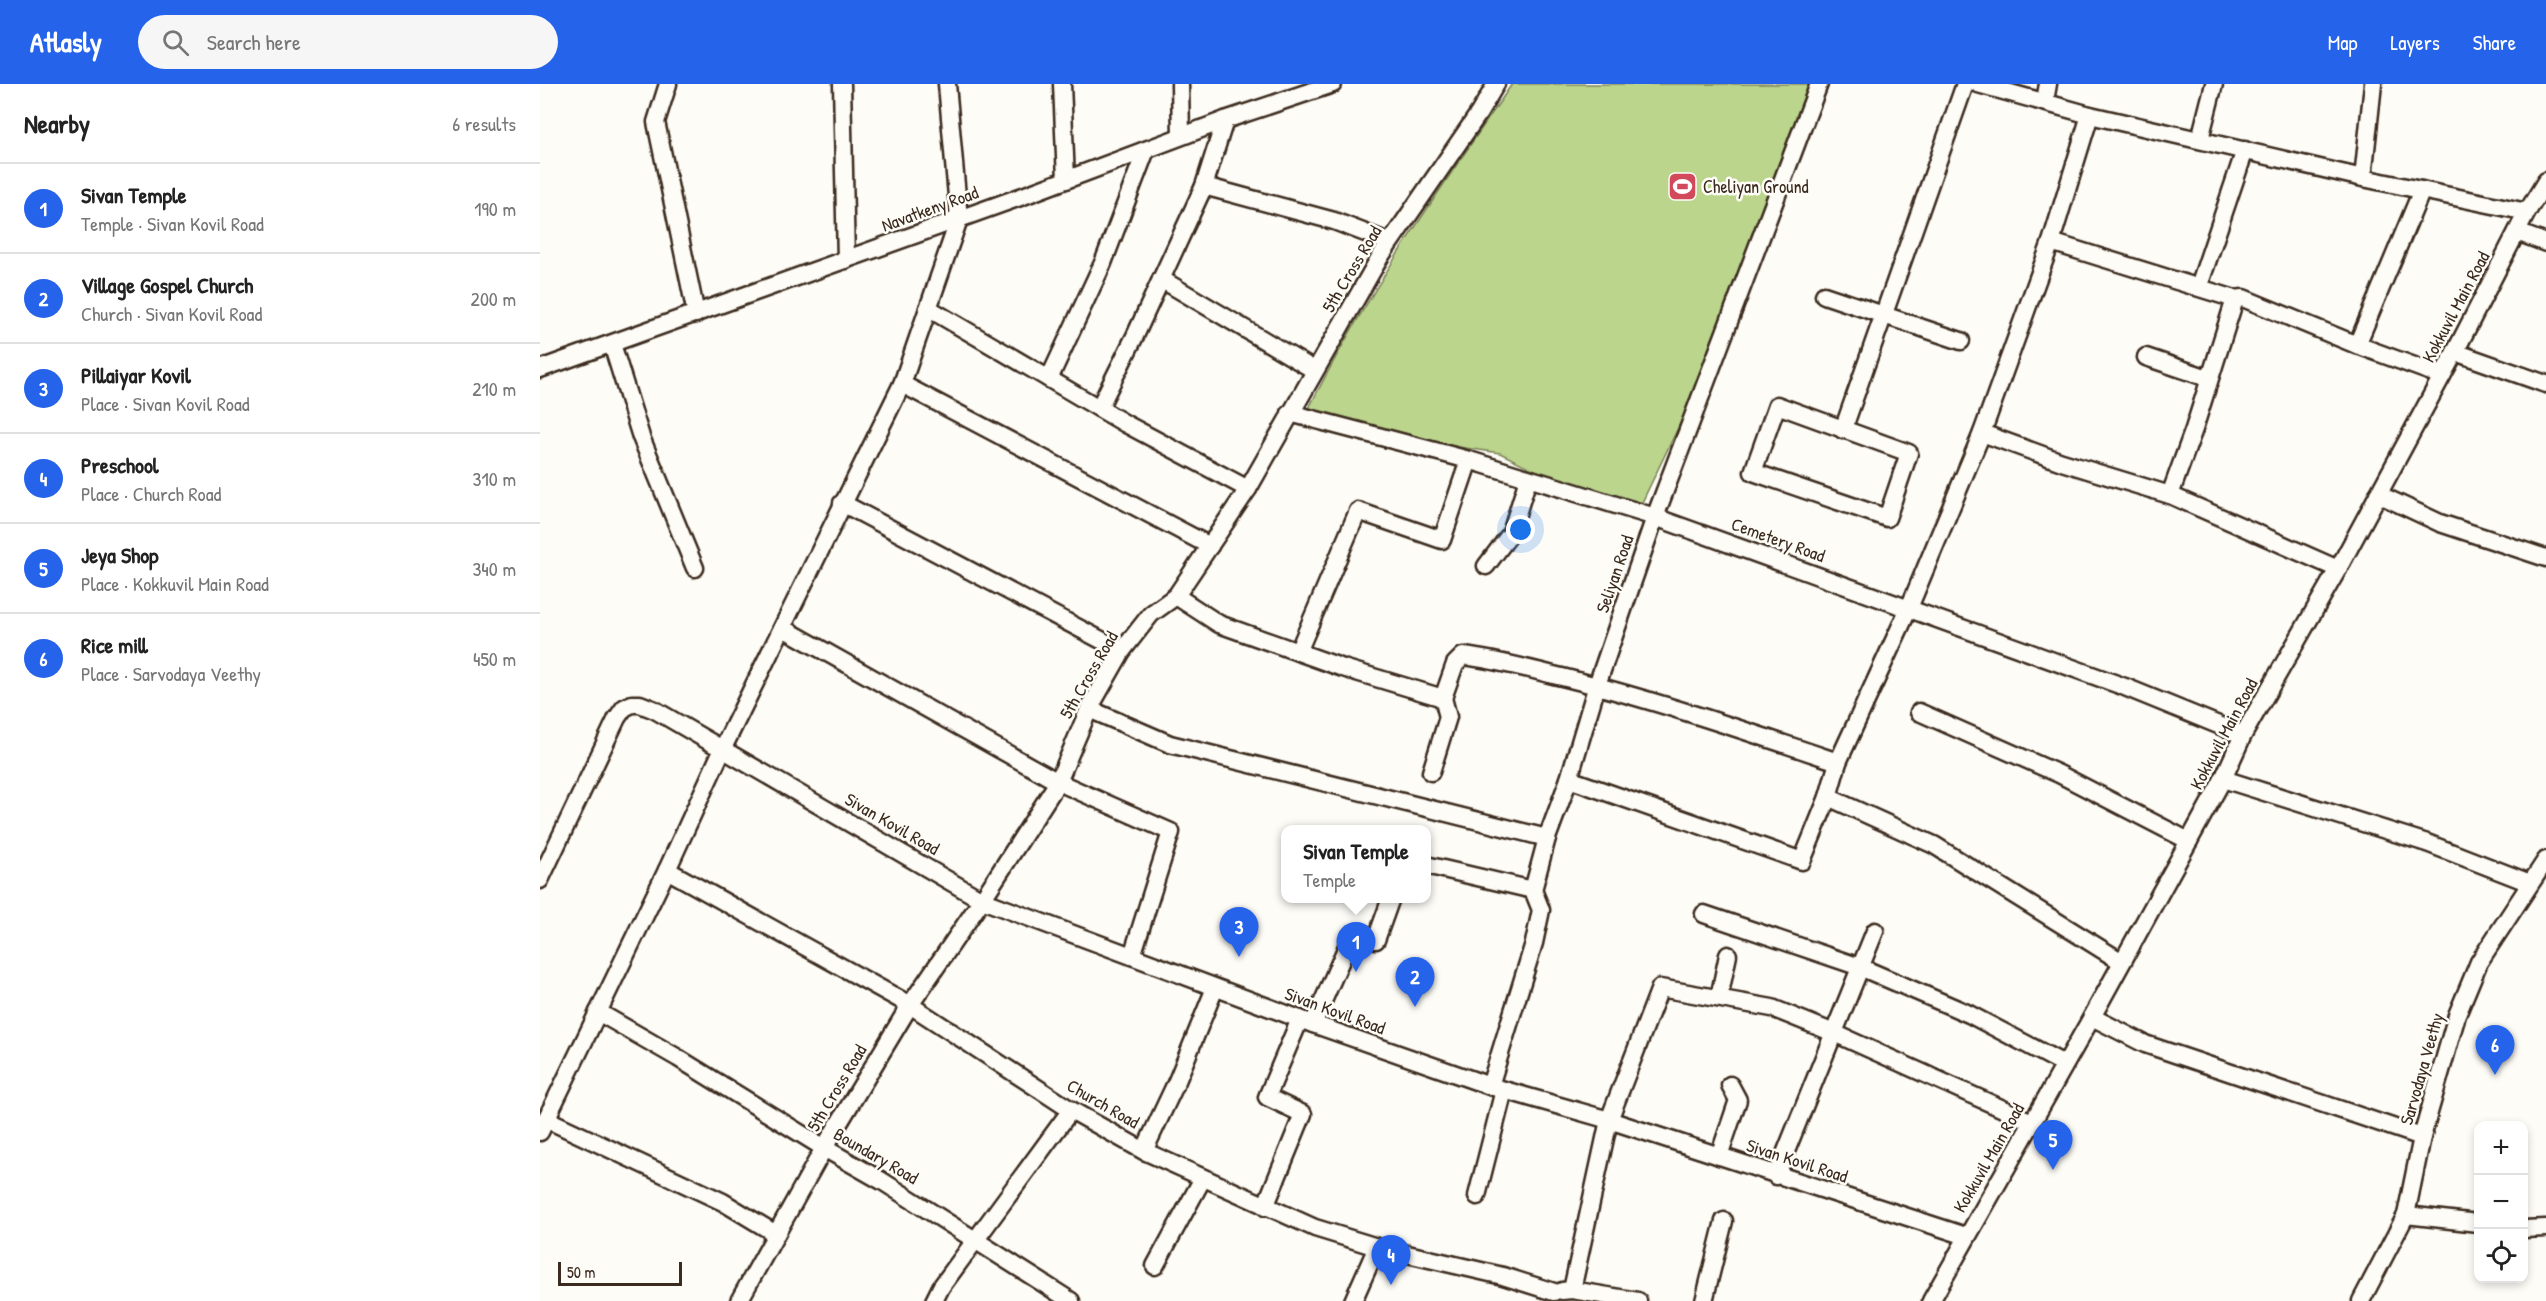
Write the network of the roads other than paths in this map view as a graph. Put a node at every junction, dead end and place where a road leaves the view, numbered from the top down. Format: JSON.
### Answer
{"nodes":[{"id":1,"x":668,"y":84,"type":"edge"},
{"id":2,"x":842,"y":84,"type":"edge"},
{"id":3,"x":947,"y":84,"type":"edge"},
{"id":4,"x":1062,"y":84,"type":"edge"},
{"id":5,"x":1180,"y":84,"type":"edge"},
{"id":6,"x":1333,"y":84,"type":"edge"},
{"id":7,"x":1496,"y":84,"type":"edge"},
{"id":8,"x":1819,"y":84,"type":"edge"},
{"id":9,"x":1965,"y":84,"type":"edge"},
{"id":10,"x":1978,"y":84,"type":"edge"},
{"id":11,"x":2048,"y":84,"type":"edge"},
{"id":12,"x":2214,"y":84,"type":"edge"},
{"id":13,"x":2373,"y":84,"type":"edge"},
{"id":14,"x":2045,"y":101,"type":"junction"},
{"id":15,"x":2090,"y":115,"type":"junction"},
{"id":16,"x":1225,"y":120,"type":"junction"},
{"id":17,"x":1181,"y":136,"type":"junction"},
{"id":18,"x":2200,"y":140,"type":"junction"},
{"id":19,"x":1146,"y":150,"type":"junction"},
{"id":20,"x":2244,"y":150,"type":"junction"},
{"id":21,"x":2363,"y":178,"type":"junction"},
{"id":22,"x":1066,"y":180,"type":"junction"},
{"id":23,"x":2546,"y":181,"type":"edge"},
{"id":24,"x":1204,"y":186,"type":"junction"},
{"id":25,"x":2422,"y":190,"type":"junction"},
{"id":26,"x":2527,"y":212,"type":"junction"},
{"id":27,"x":959,"y":219,"type":"junction"},
{"id":28,"x":2517,"y":232,"type":"junction"},
{"id":29,"x":1389,"y":242,"type":"junction"},
{"id":30,"x":2050,"y":242,"type":"junction"},
{"id":31,"x":2546,"y":243,"type":"edge"},
{"id":32,"x":846,"y":260,"type":"junction"},
{"id":33,"x":1161,"y":279,"type":"junction"},
{"id":34,"x":2199,"y":286,"type":"junction"},
{"id":35,"x":1824,"y":295,"type":"dead end"},
{"id":36,"x":2235,"y":299,"type":"junction"},
{"id":37,"x":928,"y":308,"type":"junction"},
{"id":38,"x":1884,"y":313,"type":"junction"},
{"id":39,"x":696,"y":314,"type":"junction"},
{"id":40,"x":1961,"y":341,"type":"dead end"},
{"id":41,"x":612,"y":344,"type":"junction"},
{"id":42,"x":2357,"y":345,"type":"junction"},
{"id":43,"x":2455,"y":352,"type":"junction"},
{"id":44,"x":2146,"y":357,"type":"dead end"},
{"id":45,"x":540,"y":369,"type":"edge"},
{"id":46,"x":1314,"y":370,"type":"junction"},
{"id":47,"x":2442,"y":376,"type":"junction"},
{"id":48,"x":2208,"y":378,"type":"junction"},
{"id":49,"x":1049,"y":379,"type":"junction"},
{"id":50,"x":902,"y":384,"type":"junction"},
{"id":51,"x":2546,"y":384,"type":"edge"},
{"id":52,"x":1099,"y":408,"type":"junction"},
{"id":53,"x":1290,"y":413,"type":"junction"},
{"id":54,"x":1843,"y":429,"type":"junction"},
{"id":55,"x":1982,"y":433,"type":"junction"},
{"id":56,"x":1469,"y":460,"type":"junction"},
{"id":57,"x":1528,"y":479,"type":"junction"},
{"id":58,"x":1248,"y":489,"type":"junction"},
{"id":59,"x":2378,"y":494,"type":"junction"},
{"id":60,"x":2170,"y":495,"type":"junction"},
{"id":61,"x":842,"y":503,"type":"junction"},
{"id":62,"x":1656,"y":517,"type":"junction"},
{"id":63,"x":1210,"y":546,"type":"junction"},
{"id":64,"x":2546,"y":558,"type":"edge"},
{"id":65,"x":1486,"y":566,"type":"dead end"},
{"id":66,"x":695,"y":568,"type":"dead end"},
{"id":67,"x":2338,"y":569,"type":"junction"},
{"id":68,"x":1176,"y":596,"type":"junction"},
{"id":69,"x":1909,"y":608,"type":"junction"},
{"id":70,"x":783,"y":628,"type":"junction"},
{"id":71,"x":1122,"y":651,"type":"junction"},
{"id":72,"x":1298,"y":652,"type":"junction"},
{"id":73,"x":1597,"y":686,"type":"junction"},
{"id":74,"x":1443,"y":698,"type":"junction"},
{"id":75,"x":1089,"y":709,"type":"junction"},
{"id":76,"x":1919,"y":712,"type":"dead end"},
{"id":77,"x":2243,"y":735,"type":"junction"},
{"id":78,"x":723,"y":748,"type":"junction"},
{"id":79,"x":1838,"y":762,"type":"junction"},
{"id":80,"x":1431,"y":772,"type":"dead end"},
{"id":81,"x":1569,"y":779,"type":"junction"},
{"id":82,"x":2223,"y":779,"type":"junction"},
{"id":83,"x":1058,"y":782,"type":"junction"},
{"id":84,"x":1828,"y":797,"type":"junction"},
{"id":85,"x":1547,"y":838,"type":"junction"},
{"id":86,"x":2189,"y":841,"type":"junction"},
{"id":87,"x":2546,"y":860,"type":"edge"},
{"id":88,"x":1431,"y":866,"type":"edge"},
{"id":89,"x":667,"y":870,"type":"junction"},
{"id":90,"x":540,"y":880,"type":"edge"},
{"id":91,"x":2530,"y":883,"type":"junction"},
{"id":92,"x":1533,"y":890,"type":"junction"},
{"id":93,"x":982,"y":900,"type":"junction"},
{"id":94,"x":1389,"y":903,"type":"edge"},
{"id":95,"x":1704,"y":914,"type":"dead end"},
{"id":96,"x":1875,"y":931,"type":"dead end"},
{"id":97,"x":1728,"y":955,"type":"dead end"},
{"id":98,"x":1132,"y":956,"type":"junction"},
{"id":99,"x":2122,"y":962,"type":"junction"},
{"id":100,"x":1860,"y":967,"type":"junction"},
{"id":101,"x":1215,"y":988,"type":"junction"},
{"id":102,"x":1719,"y":998,"type":"junction"},
{"id":103,"x":910,"y":1005,"type":"junction"},
{"id":104,"x":598,"y":1012,"type":"junction"},
{"id":105,"x":2092,"y":1017,"type":"junction"},
{"id":106,"x":1306,"y":1021,"type":"junction"},
{"id":107,"x":1834,"y":1033,"type":"junction"},
{"id":108,"x":2064,"y":1064,"type":"junction"},
{"id":109,"x":1730,"y":1085,"type":"dead end"},
{"id":110,"x":1497,"y":1088,"type":"junction"},
{"id":111,"x":1071,"y":1110,"type":"junction"},
{"id":112,"x":1609,"y":1120,"type":"junction"},
{"id":113,"x":2032,"y":1122,"type":"junction"},
{"id":114,"x":543,"y":1125,"type":"edge"},
{"id":115,"x":2422,"y":1137,"type":"junction"},
{"id":116,"x":824,"y":1148,"type":"junction"},
{"id":117,"x":1144,"y":1151,"type":"junction"},
{"id":118,"x":1719,"y":1156,"type":"junction"},
{"id":119,"x":1776,"y":1176,"type":"junction"},
{"id":120,"x":1203,"y":1178,"type":"junction"},
{"id":121,"x":1477,"y":1196,"type":"dead end"},
{"id":122,"x":1265,"y":1207,"type":"junction"},
{"id":123,"x":2406,"y":1215,"type":"junction"},
{"id":124,"x":1724,"y":1221,"type":"dead end"},
{"id":125,"x":2474,"y":1223,"type":"edge"},
{"id":126,"x":2546,"y":1228,"type":"edge"},
{"id":127,"x":2528,"y":1229,"type":"edge"},
{"id":128,"x":776,"y":1234,"type":"junction"},
{"id":129,"x":1966,"y":1236,"type":"junction"},
{"id":130,"x":976,"y":1239,"type":"junction"},
{"id":131,"x":1377,"y":1247,"type":"junction"},
{"id":132,"x":1155,"y":1266,"type":"dead end"},
{"id":133,"x":1572,"y":1290,"type":"junction"},
{"id":134,"x":747,"y":1297,"type":"edge"},
{"id":135,"x":1551,"y":1297,"type":"edge"},
{"id":136,"x":934,"y":1301,"type":"edge"},
{"id":137,"x":1071,"y":1301,"type":"edge"},
{"id":138,"x":1353,"y":1301,"type":"edge"},
{"id":139,"x":1638,"y":1301,"type":"edge"},
{"id":140,"x":1704,"y":1301,"type":"edge"},
{"id":141,"x":1931,"y":1301,"type":"edge"},
{"id":142,"x":2361,"y":1301,"type":"edge"}],
"edges":[{"from":1,"to":39,"type":"street"},
{"from":2,"to":32,"type":"street"},
{"from":3,"to":27,"type":"street"},
{"from":4,"to":22,"type":"street"},
{"from":5,"to":17,"type":"street"},
{"from":6,"to":16,"type":"street","name":"Navatkeny Road"},
{"from":7,"to":29,"type":"street","name":"5th Cross Road"},
{"from":8,"to":62,"type":"street","name":"Seliyan Road"},
{"from":9,"to":38,"type":"street"},
{"from":10,"to":14,"type":"street"},
{"from":11,"to":14,"type":"street"},
{"from":12,"to":18,"type":"street"},
{"from":13,"to":21,"type":"street"},
{"from":14,"to":15,"type":"street"},
{"from":15,"to":18,"type":"street"},
{"from":15,"to":30,"type":"street"},
{"from":16,"to":17,"type":"street","name":"Navatkeny Road"},
{"from":16,"to":24,"type":"street"},
{"from":17,"to":19,"type":"street","name":"Navatkeny Road"},
{"from":18,"to":20,"type":"street"},
{"from":19,"to":22,"type":"street","name":"Navatkeny Road"},
{"from":19,"to":49,"type":"street"},
{"from":20,"to":21,"type":"street"},
{"from":20,"to":34,"type":"street"},
{"from":21,"to":25,"type":"street"},
{"from":22,"to":27,"type":"street","name":"Navatkeny Road"},
{"from":23,"to":26,"type":"street","name":"Kokkuvil Main Road"},
{"from":24,"to":29,"type":"street"},
{"from":24,"to":33,"type":"street"},
{"from":25,"to":26,"type":"street"},
{"from":25,"to":42,"type":"street"},
{"from":26,"to":28,"type":"street","name":"Kokkuvil Main Road"},
{"from":27,"to":32,"type":"street","name":"Navatkeny Road"},
{"from":27,"to":37,"type":"street"},
{"from":28,"to":31,"type":"street"},
{"from":28,"to":43,"type":"street","name":"Kokkuvil Main Road"},
{"from":29,"to":46,"type":"street","name":"5th Cross Road"},
{"from":30,"to":34,"type":"street"},
{"from":30,"to":55,"type":"street"},
{"from":32,"to":39,"type":"street","name":"Navatkeny Road"},
{"from":33,"to":46,"type":"street"},
{"from":33,"to":52,"type":"street"},
{"from":34,"to":36,"type":"street"},
{"from":35,"to":38,"type":"street"},
{"from":36,"to":42,"type":"street"},
{"from":36,"to":48,"type":"street"},
{"from":37,"to":49,"type":"street"},
{"from":37,"to":50,"type":"street"},
{"from":38,"to":40,"type":"street"},
{"from":38,"to":54,"type":"street"},
{"from":39,"to":41,"type":"street","name":"Navatkeny Road"},
{"from":41,"to":45,"type":"street","name":"Navatkeny Road"},
{"from":41,"to":66,"type":"street"},
{"from":42,"to":47,"type":"street"},
{"from":43,"to":47,"type":"street","name":"Kokkuvil Main Road"},
{"from":43,"to":51,"type":"street"},
{"from":44,"to":48,"type":"street"},
{"from":46,"to":53,"type":"street","name":"5th Cross Road"},
{"from":47,"to":59,"type":"street","name":"Kokkuvil Main Road"},
{"from":48,"to":60,"type":"street"},
{"from":49,"to":52,"type":"street"},
{"from":50,"to":61,"type":"street"},
{"from":50,"to":63,"type":"street"},
{"from":52,"to":58,"type":"street"},
{"from":53,"to":56,"type":"street","name":"Cemetery Road"},
{"from":53,"to":58,"type":"street","name":"5th Cross Road"},
{"from":54,"to":54,"type":"street"},
{"from":55,"to":60,"type":"street"},
{"from":55,"to":69,"type":"street"},
{"from":56,"to":57,"type":"street","name":"Cemetery Road"},
{"from":56,"to":72,"type":"street"},
{"from":57,"to":62,"type":"street","name":"Cemetery Road"},
{"from":57,"to":65,"type":"street"},
{"from":58,"to":63,"type":"street","name":"5th Cross Road"},
{"from":59,"to":64,"type":"street"},
{"from":59,"to":67,"type":"street","name":"Kokkuvil Main Road"},
{"from":60,"to":67,"type":"street"},
{"from":61,"to":70,"type":"street"},
{"from":61,"to":71,"type":"street"},
{"from":62,"to":69,"type":"street","name":"Cemetery Road"},
{"from":62,"to":73,"type":"street","name":"Seliyan Road"},
{"from":63,"to":68,"type":"street","name":"5th Cross Road"},
{"from":67,"to":77,"type":"street","name":"Kokkuvil Main Road"},
{"from":68,"to":71,"type":"street","name":"5th Cross Road"},
{"from":68,"to":72,"type":"street"},
{"from":69,"to":77,"type":"street","name":"Cemetery Road"},
{"from":69,"to":79,"type":"street"},
{"from":70,"to":78,"type":"street"},
{"from":70,"to":83,"type":"street"},
{"from":71,"to":75,"type":"street","name":"5th Cross Road"},
{"from":72,"to":74,"type":"street"},
{"from":73,"to":74,"type":"street"},
{"from":73,"to":79,"type":"street"},
{"from":73,"to":81,"type":"street","name":"Seliyan Road"},
{"from":74,"to":80,"type":"street"},
{"from":75,"to":83,"type":"street","name":"5th Cross Road"},
{"from":75,"to":85,"type":"street"},
{"from":76,"to":86,"type":"street"},
{"from":77,"to":82,"type":"street","name":"Kokkuvil Main Road"},
{"from":78,"to":89,"type":"street"},
{"from":78,"to":90,"type":"street","name":"Sivan Kovil Road"},
{"from":78,"to":93,"type":"street","name":"Sivan Kovil Road"},
{"from":79,"to":84,"type":"street"},
{"from":81,"to":84,"type":"street"},
{"from":81,"to":85,"type":"street","name":"Seliyan Road"},
{"from":82,"to":86,"type":"street","name":"Kokkuvil Main Road"},
{"from":82,"to":91,"type":"street"},
{"from":83,"to":93,"type":"street","name":"5th Cross Road"},
{"from":83,"to":98,"type":"street"},
{"from":84,"to":99,"type":"street"},
{"from":85,"to":92,"type":"street","name":"Seliyan Road"},
{"from":86,"to":99,"type":"street","name":"Kokkuvil Main Road"},
{"from":87,"to":91,"type":"street","name":"Sarvodaya Veethy"},
{"from":88,"to":92,"type":"street"},
{"from":89,"to":103,"type":"street","name":"Church Road"},
{"from":89,"to":104,"type":"street"},
{"from":91,"to":115,"type":"street","name":"Sarvodaya Veethy"},
{"from":92,"to":110,"type":"street","name":"Seliyan Road"},
{"from":93,"to":98,"type":"street","name":"Sivan Kovil Road"},
{"from":93,"to":103,"type":"street","name":"5th Cross Road"},
{"from":94,"to":106,"type":"street"},
{"from":95,"to":100,"type":"street"},
{"from":96,"to":100,"type":"street"},
{"from":97,"to":102,"type":"street"},
{"from":98,"to":101,"type":"street","name":"Sivan Kovil Road"},
{"from":99,"to":105,"type":"street","name":"Kokkuvil Main Road"},
{"from":100,"to":107,"type":"street"},
{"from":100,"to":108,"type":"street"},
{"from":101,"to":106,"type":"street","name":"Sivan Kovil Road"},
{"from":101,"to":117,"type":"street"},
{"from":102,"to":107,"type":"street"},
{"from":102,"to":112,"type":"street"},
{"from":103,"to":111,"type":"street","name":"Church Road"},
{"from":103,"to":116,"type":"street","name":"5th Cross Road"},
{"from":104,"to":114,"type":"street"},
{"from":104,"to":116,"type":"street","name":"Boundary Road"},
{"from":105,"to":108,"type":"street","name":"Kokkuvil Main Road"},
{"from":105,"to":115,"type":"street"},
{"from":106,"to":110,"type":"street","name":"Sivan Kovil Road"},
{"from":106,"to":122,"type":"street"},
{"from":107,"to":113,"type":"street"},
{"from":107,"to":119,"type":"street"},
{"from":108,"to":113,"type":"street","name":"Kokkuvil Main Road"},
{"from":109,"to":118,"type":"street"},
{"from":110,"to":112,"type":"street","name":"Sivan Kovil Road"},
{"from":110,"to":121,"type":"street","name":"Seliyan Road"},
{"from":111,"to":117,"type":"street","name":"Church Road"},
{"from":111,"to":130,"type":"street"},
{"from":112,"to":118,"type":"street","name":"Sivan Kovil Road"},
{"from":112,"to":133,"type":"street"},
{"from":113,"to":129,"type":"street","name":"Kokkuvil Main Road"},
{"from":114,"to":128,"type":"street"},
{"from":115,"to":123,"type":"street","name":"Sarvodaya Veethy"},
{"from":116,"to":128,"type":"street","name":"5th Cross Road"},
{"from":116,"to":130,"type":"street","name":"Boundary Road"},
{"from":117,"to":120,"type":"street","name":"Church Road"},
{"from":118,"to":119,"type":"street","name":"Sivan Kovil Road"},
{"from":119,"to":129,"type":"street","name":"Sivan Kovil Road"},
{"from":120,"to":122,"type":"street","name":"Church Road"},
{"from":120,"to":132,"type":"street"},
{"from":122,"to":131,"type":"street","name":"Church Road"},
{"from":123,"to":125,"type":"street"},
{"from":123,"to":142,"type":"street","name":"Sarvodaya Veethy"},
{"from":124,"to":140,"type":"street"},
{"from":126,"to":127,"type":"street"},
{"from":128,"to":134,"type":"street","name":"5th Cross Road"},
{"from":129,"to":141,"type":"street","name":"Kokkuvil Main Road"},
{"from":130,"to":136,"type":"street"},
{"from":130,"to":137,"type":"street","name":"Boundary Road"},
{"from":131,"to":135,"type":"street","name":"Church Road"},
{"from":131,"to":138,"type":"street"},
{"from":133,"to":135,"type":"street"},
{"from":133,"to":139,"type":"street"}]}
